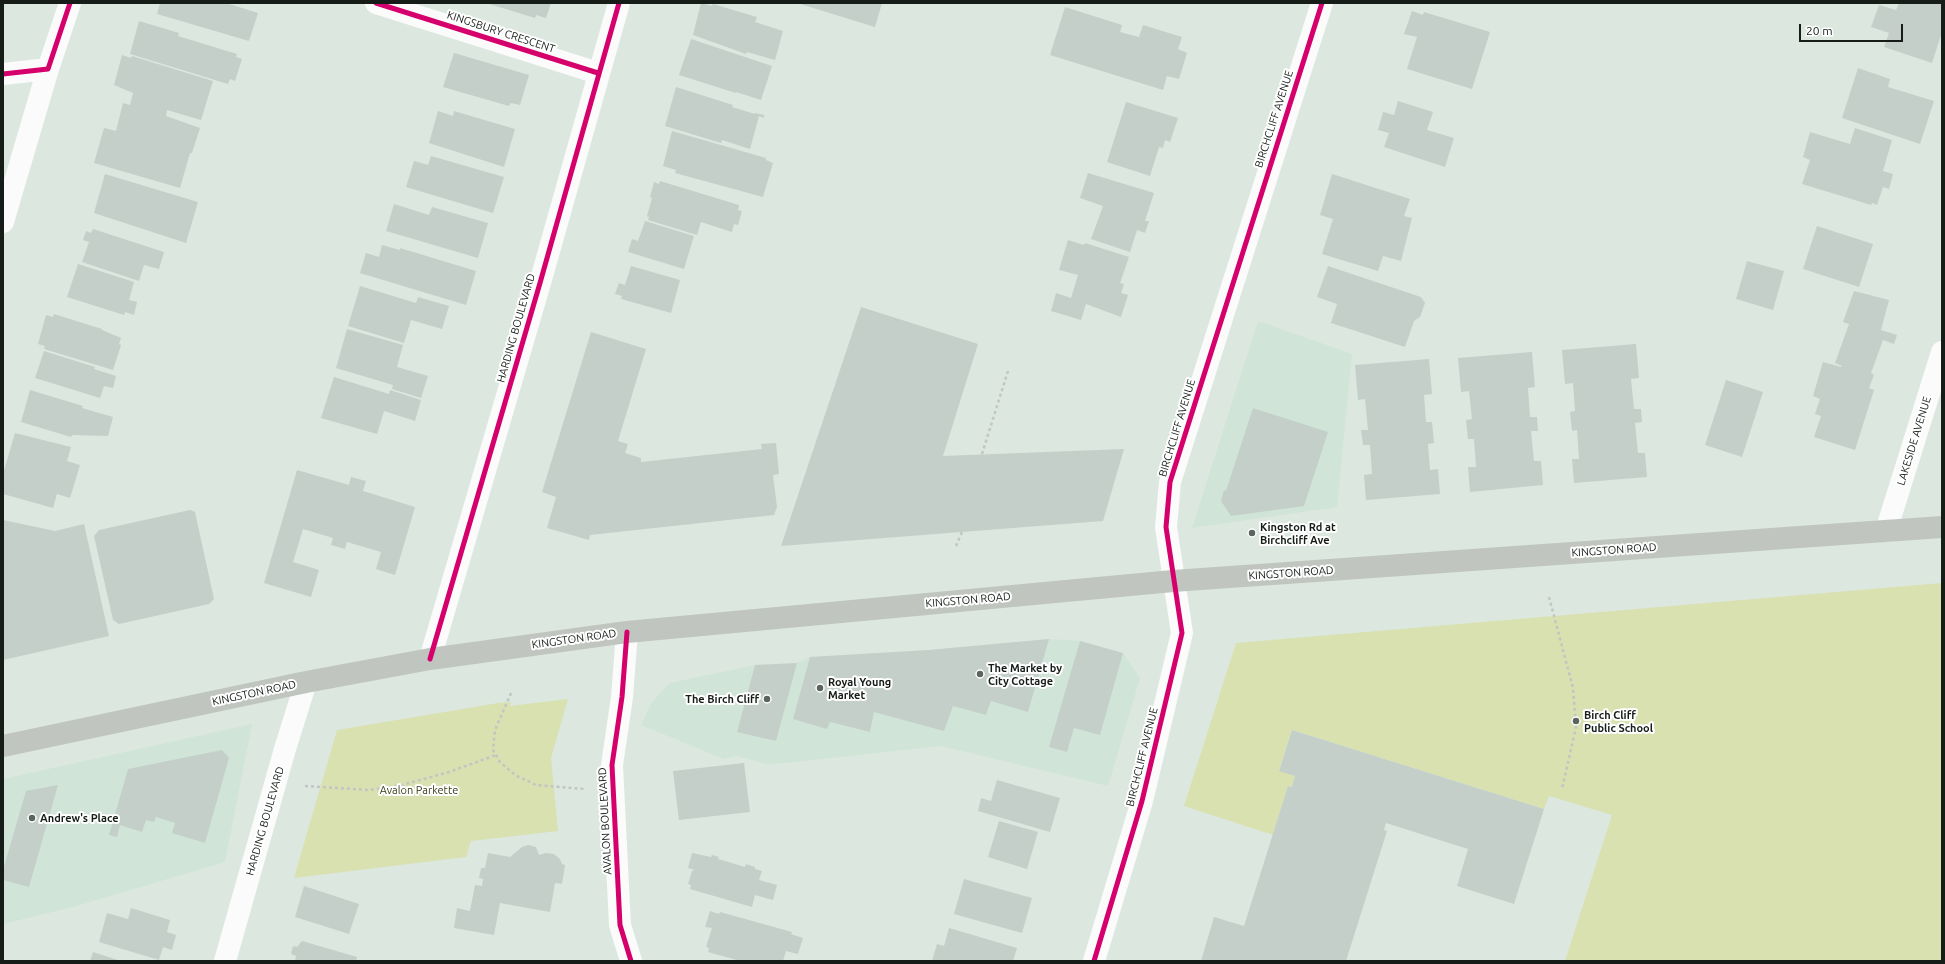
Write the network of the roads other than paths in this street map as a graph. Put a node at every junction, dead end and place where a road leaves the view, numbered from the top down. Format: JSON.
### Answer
{"nodes":[{"id":1,"x":70,"y":3,"type":"edge"},
{"id":2,"x":376,"y":3,"type":"edge"},
{"id":3,"x":619,"y":3,"type":"edge"},
{"id":4,"x":1322,"y":3,"type":"edge"},
{"id":5,"x":48,"y":69,"type":"junction"},
{"id":6,"x":598,"y":73,"type":"junction"},
{"id":7,"x":3,"y":74,"type":"edge"},
{"id":8,"x":3,"y":222,"type":"edge"},
{"id":9,"x":1942,"y":352,"type":"edge"},
{"id":10,"x":1942,"y":527,"type":"edge"},
{"id":11,"x":1886,"y":531,"type":"junction"},
{"id":12,"x":1173,"y":581,"type":"junction"},
{"id":13,"x":627,"y":632,"type":"junction"},
{"id":14,"x":430,"y":659,"type":"junction"},
{"id":15,"x":306,"y":682,"type":"junction"},
{"id":16,"x":3,"y":746,"type":"edge"},
{"id":17,"x":225,"y":961,"type":"edge"},
{"id":18,"x":631,"y":961,"type":"edge"},
{"id":19,"x":1094,"y":961,"type":"edge"}],
"edges":[{"from":1,"to":5,"type":"street"},
{"from":2,"to":6,"type":"street","name":"KINGSBURY CRESCENT"},
{"from":3,"to":6,"type":"street","name":"HARDING BOULEVARD"},
{"from":4,"to":12,"type":"street","name":"BIRCHCLIFF AVENUE"},
{"from":5,"to":7,"type":"street"},
{"from":5,"to":8,"type":"street"},
{"from":6,"to":14,"type":"street","name":"HARDING BOULEVARD"},
{"from":9,"to":11,"type":"street","name":"LAKESIDE AVENUE"},
{"from":10,"to":11,"type":"main road","name":"KINGSTON ROAD"},
{"from":11,"to":12,"type":"main road","name":"KINGSTON ROAD"},
{"from":12,"to":13,"type":"main road","name":"KINGSTON ROAD"},
{"from":12,"to":19,"type":"street","name":"BIRCHCLIFF AVENUE"},
{"from":13,"to":14,"type":"main road","name":"KINGSTON ROAD"},
{"from":13,"to":18,"type":"street","name":"AVALON BOULEVARD"},
{"from":14,"to":15,"type":"main road","name":"KINGSTON ROAD"},
{"from":15,"to":16,"type":"main road","name":"KINGSTON ROAD"},
{"from":15,"to":17,"type":"street","name":"HARDING BOULEVARD"}]}
